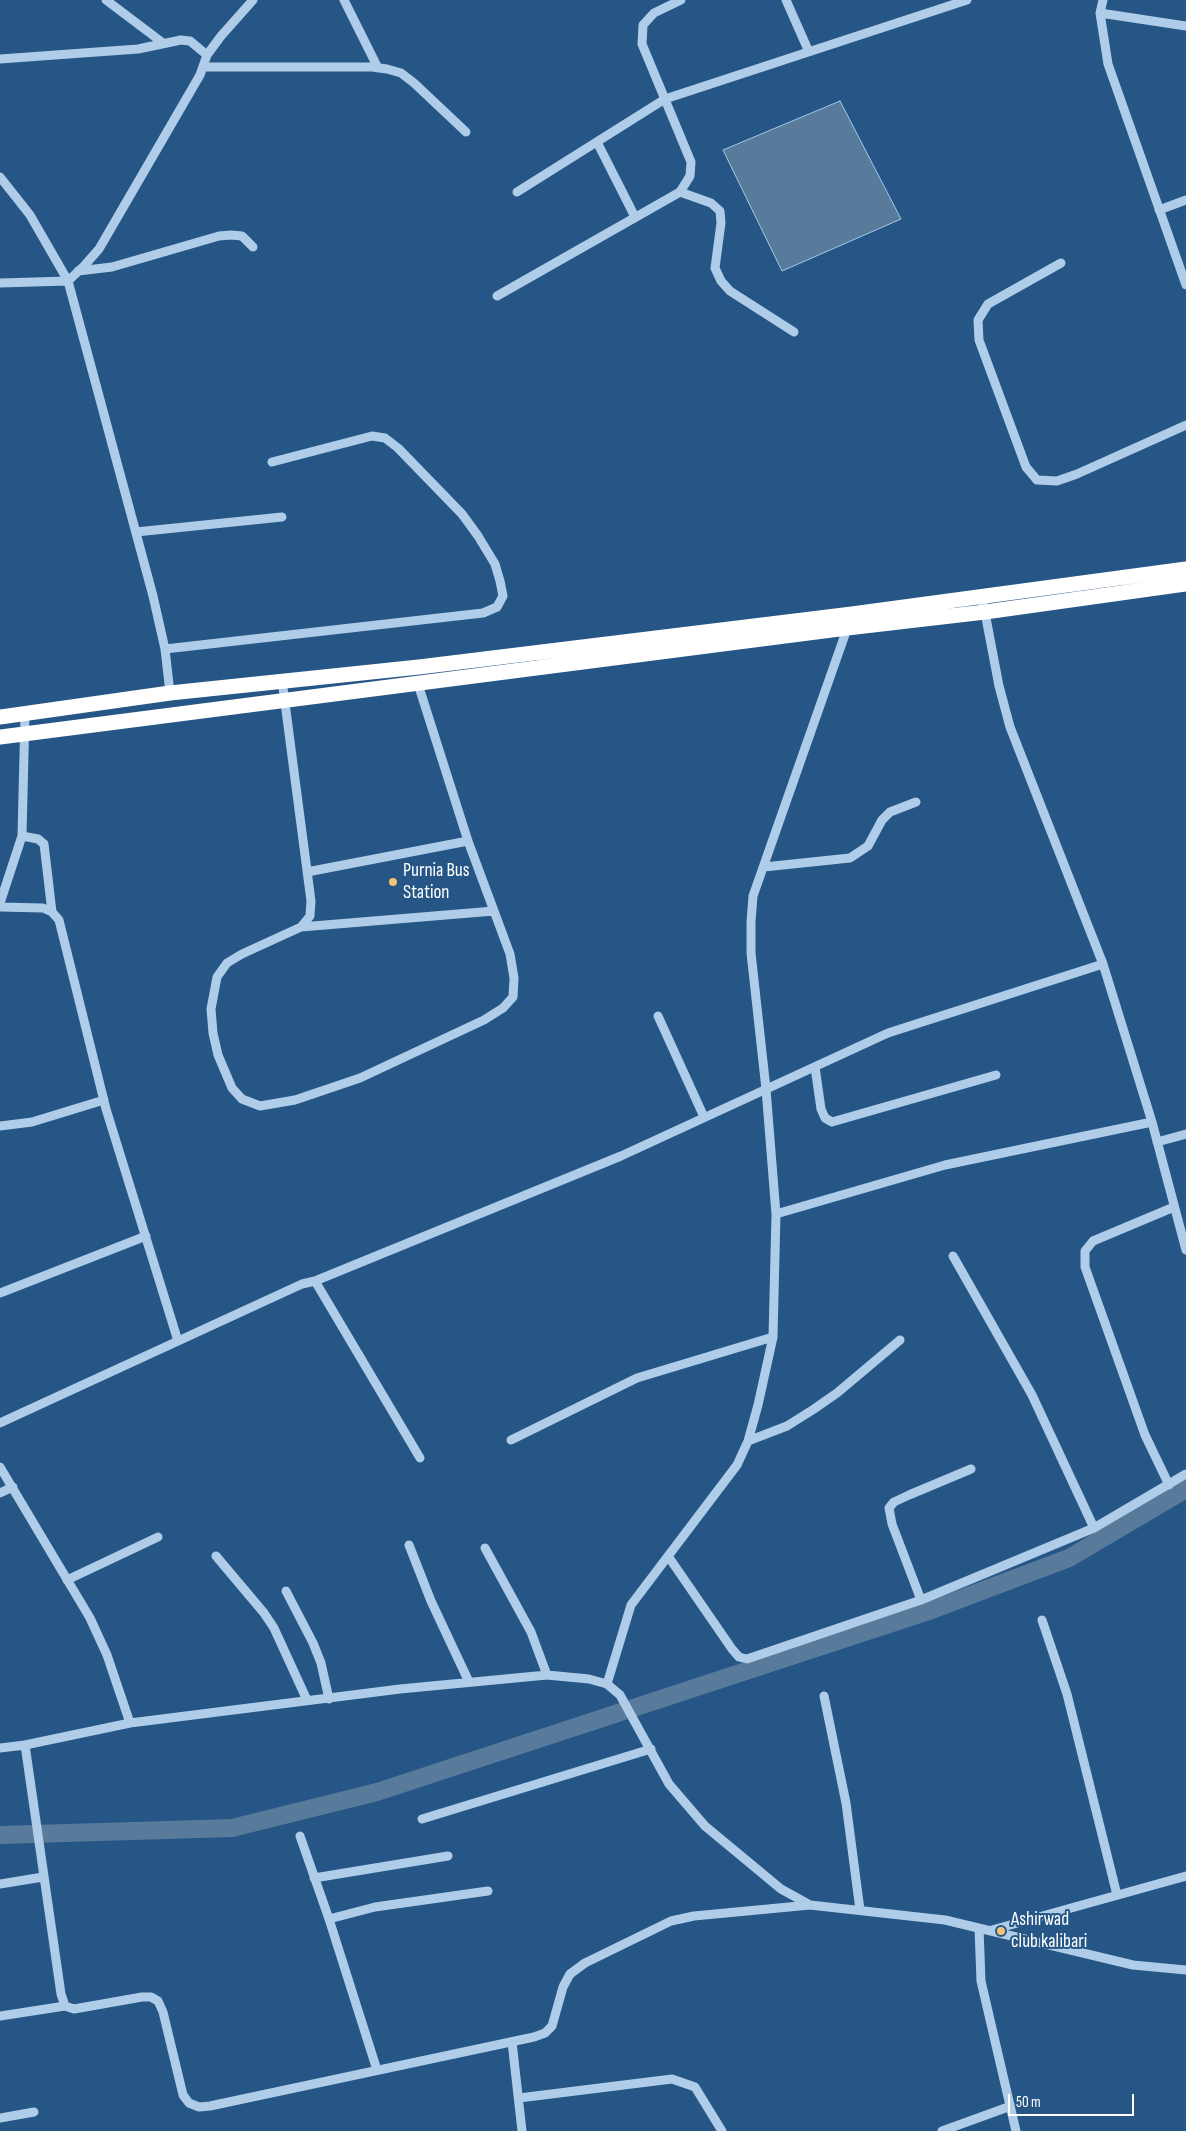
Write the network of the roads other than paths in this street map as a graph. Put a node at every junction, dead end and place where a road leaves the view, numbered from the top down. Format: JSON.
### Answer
{"nodes":[{"id":1,"x":106,"y":0,"type":"edge"},
{"id":2,"x":253,"y":0,"type":"edge"},
{"id":3,"x":344,"y":0,"type":"edge"},
{"id":4,"x":680,"y":0,"type":"edge"},
{"id":5,"x":786,"y":0,"type":"edge"},
{"id":6,"x":967,"y":0,"type":"edge"},
{"id":7,"x":1103,"y":0,"type":"edge"},
{"id":8,"x":1100,"y":13,"type":"junction"},
{"id":9,"x":1186,"y":26,"type":"edge"},
{"id":10,"x":163,"y":43,"type":"junction"},
{"id":11,"x":810,"y":52,"type":"junction"},
{"id":12,"x":207,"y":55,"type":"junction"},
{"id":13,"x":0,"y":59,"type":"edge"},
{"id":14,"x":203,"y":67,"type":"junction"},
{"id":15,"x":378,"y":68,"type":"junction"},
{"id":16,"x":665,"y":99,"type":"junction"},
{"id":17,"x":466,"y":132,"type":"dead end"},
{"id":18,"x":597,"y":142,"type":"junction"},
{"id":19,"x":0,"y":177,"type":"edge"},
{"id":20,"x":517,"y":192,"type":"dead end"},
{"id":21,"x":680,"y":192,"type":"junction"},
{"id":22,"x":1186,"y":200,"type":"edge"},
{"id":23,"x":1160,"y":210,"type":"junction"},
{"id":24,"x":635,"y":217,"type":"junction"},
{"id":25,"x":253,"y":247,"type":"dead end"},
{"id":26,"x":1061,"y":263,"type":"dead end"},
{"id":27,"x":78,"y":271,"type":"junction"},
{"id":28,"x":68,"y":281,"type":"junction"},
{"id":29,"x":0,"y":283,"type":"edge"},
{"id":30,"x":1186,"y":285,"type":"edge"},
{"id":31,"x":497,"y":296,"type":"dead end"},
{"id":32,"x":794,"y":332,"type":"dead end"},
{"id":33,"x":1186,"y":425,"type":"edge"},
{"id":34,"x":272,"y":462,"type":"dead end"},
{"id":35,"x":282,"y":517,"type":"dead end"},
{"id":36,"x":136,"y":532,"type":"junction"},
{"id":37,"x":1186,"y":568,"type":"edge"},
{"id":38,"x":1186,"y":584,"type":"edge"},
{"id":39,"x":982,"y":597,"type":"junction"},
{"id":40,"x":985,"y":612,"type":"junction"},
{"id":41,"x":850,"y":621,"type":"junction"},
{"id":42,"x":166,"y":649,"type":"junction"},
{"id":43,"x":282,"y":680,"type":"junction"},
{"id":44,"x":418,"y":684,"type":"junction"},
{"id":45,"x":170,"y":693,"type":"junction"},
{"id":46,"x":284,"y":699,"type":"junction"},
{"id":47,"x":25,"y":714,"type":"junction"},
{"id":48,"x":0,"y":717,"type":"edge"},
{"id":49,"x":24,"y":734,"type":"junction"},
{"id":50,"x":0,"y":737,"type":"edge"},
{"id":51,"x":916,"y":802,"type":"dead end"},
{"id":52,"x":22,"y":836,"type":"junction"},
{"id":53,"x":468,"y":840,"type":"junction"},
{"id":54,"x":764,"y":867,"type":"junction"},
{"id":55,"x":307,"y":872,"type":"junction"},
{"id":56,"x":0,"y":905,"type":"edge"},
{"id":57,"x":494,"y":911,"type":"junction"},
{"id":58,"x":52,"y":912,"type":"junction"},
{"id":59,"x":302,"y":928,"type":"junction"},
{"id":60,"x":1103,"y":964,"type":"junction"},
{"id":61,"x":658,"y":1016,"type":"dead end"},
{"id":62,"x":815,"y":1067,"type":"junction"},
{"id":63,"x":996,"y":1075,"type":"dead end"},
{"id":64,"x":766,"y":1090,"type":"junction"},
{"id":65,"x":104,"y":1100,"type":"junction"},
{"id":66,"x":704,"y":1117,"type":"junction"},
{"id":67,"x":1152,"y":1122,"type":"junction"},
{"id":68,"x":0,"y":1126,"type":"edge"},
{"id":69,"x":1186,"y":1134,"type":"edge"},
{"id":70,"x":1157,"y":1142,"type":"junction"},
{"id":71,"x":1174,"y":1207,"type":"junction"},
{"id":72,"x":776,"y":1214,"type":"junction"},
{"id":73,"x":146,"y":1236,"type":"junction"},
{"id":74,"x":1186,"y":1250,"type":"edge"},
{"id":75,"x":953,"y":1256,"type":"dead end"},
{"id":76,"x":315,"y":1281,"type":"junction"},
{"id":77,"x":0,"y":1293,"type":"edge"},
{"id":78,"x":773,"y":1337,"type":"junction"},
{"id":79,"x":900,"y":1340,"type":"dead end"},
{"id":80,"x":178,"y":1341,"type":"junction"},
{"id":81,"x":0,"y":1423,"type":"edge"},
{"id":82,"x":511,"y":1440,"type":"dead end"},
{"id":83,"x":748,"y":1441,"type":"junction"},
{"id":84,"x":420,"y":1458,"type":"dead end"},
{"id":85,"x":0,"y":1467,"type":"edge"},
{"id":86,"x":971,"y":1469,"type":"dead end"},
{"id":87,"x":1186,"y":1474,"type":"edge"},
{"id":88,"x":1168,"y":1485,"type":"junction"},
{"id":89,"x":13,"y":1486,"type":"junction"},
{"id":90,"x":0,"y":1493,"type":"edge"},
{"id":91,"x":1094,"y":1528,"type":"junction"},
{"id":92,"x":158,"y":1537,"type":"dead end"},
{"id":93,"x":409,"y":1545,"type":"dead end"},
{"id":94,"x":485,"y":1548,"type":"dead end"},
{"id":95,"x":216,"y":1556,"type":"dead end"},
{"id":96,"x":668,"y":1556,"type":"junction"},
{"id":97,"x":67,"y":1580,"type":"junction"},
{"id":98,"x":286,"y":1591,"type":"dead end"},
{"id":99,"x":921,"y":1600,"type":"junction"},
{"id":100,"x":1042,"y":1620,"type":"dead end"},
{"id":101,"x":547,"y":1674,"type":"junction"},
{"id":102,"x":469,"y":1682,"type":"junction"},
{"id":103,"x":607,"y":1684,"type":"junction"},
{"id":104,"x":824,"y":1696,"type":"dead end"},
{"id":105,"x":329,"y":1698,"type":"junction"},
{"id":106,"x":307,"y":1700,"type":"junction"},
{"id":107,"x":130,"y":1723,"type":"junction"},
{"id":108,"x":25,"y":1745,"type":"junction"},
{"id":109,"x":0,"y":1748,"type":"edge"},
{"id":110,"x":651,"y":1749,"type":"junction"},
{"id":111,"x":422,"y":1819,"type":"dead end"},
{"id":112,"x":300,"y":1836,"type":"dead end"},
{"id":113,"x":448,"y":1856,"type":"dead end"},
{"id":114,"x":1186,"y":1876,"type":"edge"},
{"id":115,"x":43,"y":1877,"type":"junction"},
{"id":116,"x":314,"y":1878,"type":"junction"},
{"id":117,"x":0,"y":1884,"type":"edge"},
{"id":118,"x":488,"y":1891,"type":"dead end"},
{"id":119,"x":1117,"y":1895,"type":"junction"},
{"id":120,"x":810,"y":1905,"type":"junction"},
{"id":121,"x":860,"y":1910,"type":"junction"},
{"id":122,"x":329,"y":1919,"type":"junction"},
{"id":123,"x":979,"y":1928,"type":"junction"},
{"id":124,"x":990,"y":1930,"type":"junction"},
{"id":125,"x":1186,"y":1970,"type":"edge"},
{"id":126,"x":65,"y":2006,"type":"junction"},
{"id":127,"x":0,"y":2016,"type":"edge"},
{"id":128,"x":512,"y":2042,"type":"junction"},
{"id":129,"x":377,"y":2070,"type":"junction"},
{"id":130,"x":519,"y":2098,"type":"junction"},
{"id":131,"x":1011,"y":2106,"type":"junction"},
{"id":132,"x":34,"y":2112,"type":"dead end"},
{"id":133,"x":0,"y":2118,"type":"edge"},
{"id":134,"x":522,"y":2131,"type":"edge"},
{"id":135,"x":722,"y":2131,"type":"edge"},
{"id":136,"x":942,"y":2131,"type":"edge"},
{"id":137,"x":1016,"y":2131,"type":"edge"}],
"edges":[{"from":1,"to":10,"type":"street"},
{"from":2,"to":12,"type":"street"},
{"from":3,"to":15,"type":"street"},
{"from":4,"to":16,"type":"street"},
{"from":5,"to":11,"type":"street"},
{"from":6,"to":11,"type":"street"},
{"from":7,"to":8,"type":"street"},
{"from":8,"to":9,"type":"street"},
{"from":8,"to":23,"type":"street"},
{"from":10,"to":12,"type":"street"},
{"from":10,"to":13,"type":"street"},
{"from":11,"to":16,"type":"street"},
{"from":12,"to":14,"type":"street"},
{"from":14,"to":15,"type":"street"},
{"from":14,"to":27,"type":"street"},
{"from":15,"to":17,"type":"street"},
{"from":16,"to":18,"type":"street"},
{"from":16,"to":21,"type":"street"},
{"from":18,"to":20,"type":"street"},
{"from":18,"to":24,"type":"street"},
{"from":19,"to":28,"type":"street"},
{"from":21,"to":24,"type":"street"},
{"from":21,"to":32,"type":"street"},
{"from":22,"to":23,"type":"street"},
{"from":23,"to":30,"type":"street"},
{"from":24,"to":31,"type":"street"},
{"from":25,"to":27,"type":"street"},
{"from":26,"to":33,"type":"street"},
{"from":27,"to":28,"type":"street"},
{"from":28,"to":29,"type":"street"},
{"from":28,"to":36,"type":"street"},
{"from":34,"to":42,"type":"street"},
{"from":35,"to":36,"type":"street"},
{"from":36,"to":42,"type":"street"},
{"from":37,"to":39,"type":"highway"},
{"from":38,"to":40,"type":"highway"},
{"from":39,"to":40,"type":"street"},
{"from":39,"to":41,"type":"highway"},
{"from":40,"to":41,"type":"highway"},
{"from":40,"to":60,"type":"street"},
{"from":41,"to":43,"type":"highway"},
{"from":41,"to":44,"type":"highway"},
{"from":41,"to":54,"type":"street"},
{"from":42,"to":45,"type":"street"},
{"from":43,"to":45,"type":"highway"},
{"from":43,"to":46,"type":"street"},
{"from":44,"to":46,"type":"highway"},
{"from":44,"to":53,"type":"street"},
{"from":45,"to":47,"type":"highway"},
{"from":46,"to":49,"type":"highway"},
{"from":46,"to":55,"type":"street"},
{"from":47,"to":48,"type":"highway"},
{"from":47,"to":49,"type":"street"},
{"from":49,"to":50,"type":"highway"},
{"from":49,"to":52,"type":"street"},
{"from":51,"to":54,"type":"street"},
{"from":52,"to":56,"type":"street"},
{"from":52,"to":58,"type":"street"},
{"from":53,"to":55,"type":"street"},
{"from":53,"to":57,"type":"street"},
{"from":54,"to":64,"type":"street"},
{"from":55,"to":59,"type":"street"},
{"from":56,"to":58,"type":"street"},
{"from":57,"to":59,"type":"street"},
{"from":57,"to":59,"type":"street"},
{"from":58,"to":65,"type":"street"},
{"from":60,"to":62,"type":"street"},
{"from":60,"to":67,"type":"street"},
{"from":61,"to":66,"type":"street"},
{"from":62,"to":63,"type":"street"},
{"from":62,"to":64,"type":"street"},
{"from":64,"to":66,"type":"street"},
{"from":64,"to":72,"type":"street"},
{"from":65,"to":68,"type":"street"},
{"from":65,"to":73,"type":"street"},
{"from":66,"to":76,"type":"street"},
{"from":67,"to":70,"type":"street"},
{"from":67,"to":72,"type":"street"},
{"from":69,"to":70,"type":"street"},
{"from":70,"to":71,"type":"street"},
{"from":71,"to":74,"type":"street"},
{"from":71,"to":88,"type":"street"},
{"from":72,"to":78,"type":"street"},
{"from":73,"to":77,"type":"street"},
{"from":73,"to":80,"type":"street"},
{"from":75,"to":91,"type":"street"},
{"from":76,"to":80,"type":"street"},
{"from":76,"to":84,"type":"street"},
{"from":78,"to":82,"type":"street"},
{"from":78,"to":83,"type":"street"},
{"from":79,"to":83,"type":"street"},
{"from":80,"to":81,"type":"street"},
{"from":83,"to":96,"type":"street"},
{"from":85,"to":89,"type":"street"},
{"from":86,"to":99,"type":"street"},
{"from":87,"to":88,"type":"street"},
{"from":88,"to":91,"type":"street"},
{"from":89,"to":90,"type":"street"},
{"from":89,"to":97,"type":"street"},
{"from":91,"to":99,"type":"street"},
{"from":92,"to":97,"type":"street"},
{"from":93,"to":102,"type":"street"},
{"from":94,"to":101,"type":"street"},
{"from":95,"to":106,"type":"street"},
{"from":96,"to":99,"type":"street"},
{"from":96,"to":103,"type":"street"},
{"from":97,"to":107,"type":"street"},
{"from":98,"to":105,"type":"street"},
{"from":100,"to":119,"type":"street"},
{"from":101,"to":102,"type":"street"},
{"from":101,"to":103,"type":"street"},
{"from":102,"to":105,"type":"street"},
{"from":103,"to":110,"type":"street"},
{"from":104,"to":121,"type":"street"},
{"from":105,"to":106,"type":"street"},
{"from":106,"to":107,"type":"street"},
{"from":107,"to":108,"type":"street"},
{"from":108,"to":109,"type":"street"},
{"from":108,"to":115,"type":"street"},
{"from":110,"to":111,"type":"street"},
{"from":110,"to":120,"type":"street"},
{"from":112,"to":116,"type":"street"},
{"from":113,"to":116,"type":"street"},
{"from":114,"to":119,"type":"street"},
{"from":115,"to":117,"type":"street"},
{"from":115,"to":126,"type":"street"},
{"from":116,"to":122,"type":"street"},
{"from":118,"to":122,"type":"street"},
{"from":119,"to":124,"type":"street"},
{"from":120,"to":121,"type":"street"},
{"from":120,"to":128,"type":"street"},
{"from":121,"to":123,"type":"street"},
{"from":122,"to":129,"type":"street"},
{"from":123,"to":124,"type":"street"},
{"from":123,"to":131,"type":"street"},
{"from":124,"to":125,"type":"street"},
{"from":126,"to":127,"type":"street"},
{"from":126,"to":129,"type":"street"},
{"from":128,"to":129,"type":"street"},
{"from":128,"to":130,"type":"street"},
{"from":130,"to":134,"type":"street"},
{"from":130,"to":135,"type":"street"},
{"from":131,"to":136,"type":"street"},
{"from":131,"to":137,"type":"street"},
{"from":132,"to":133,"type":"street"}]}
